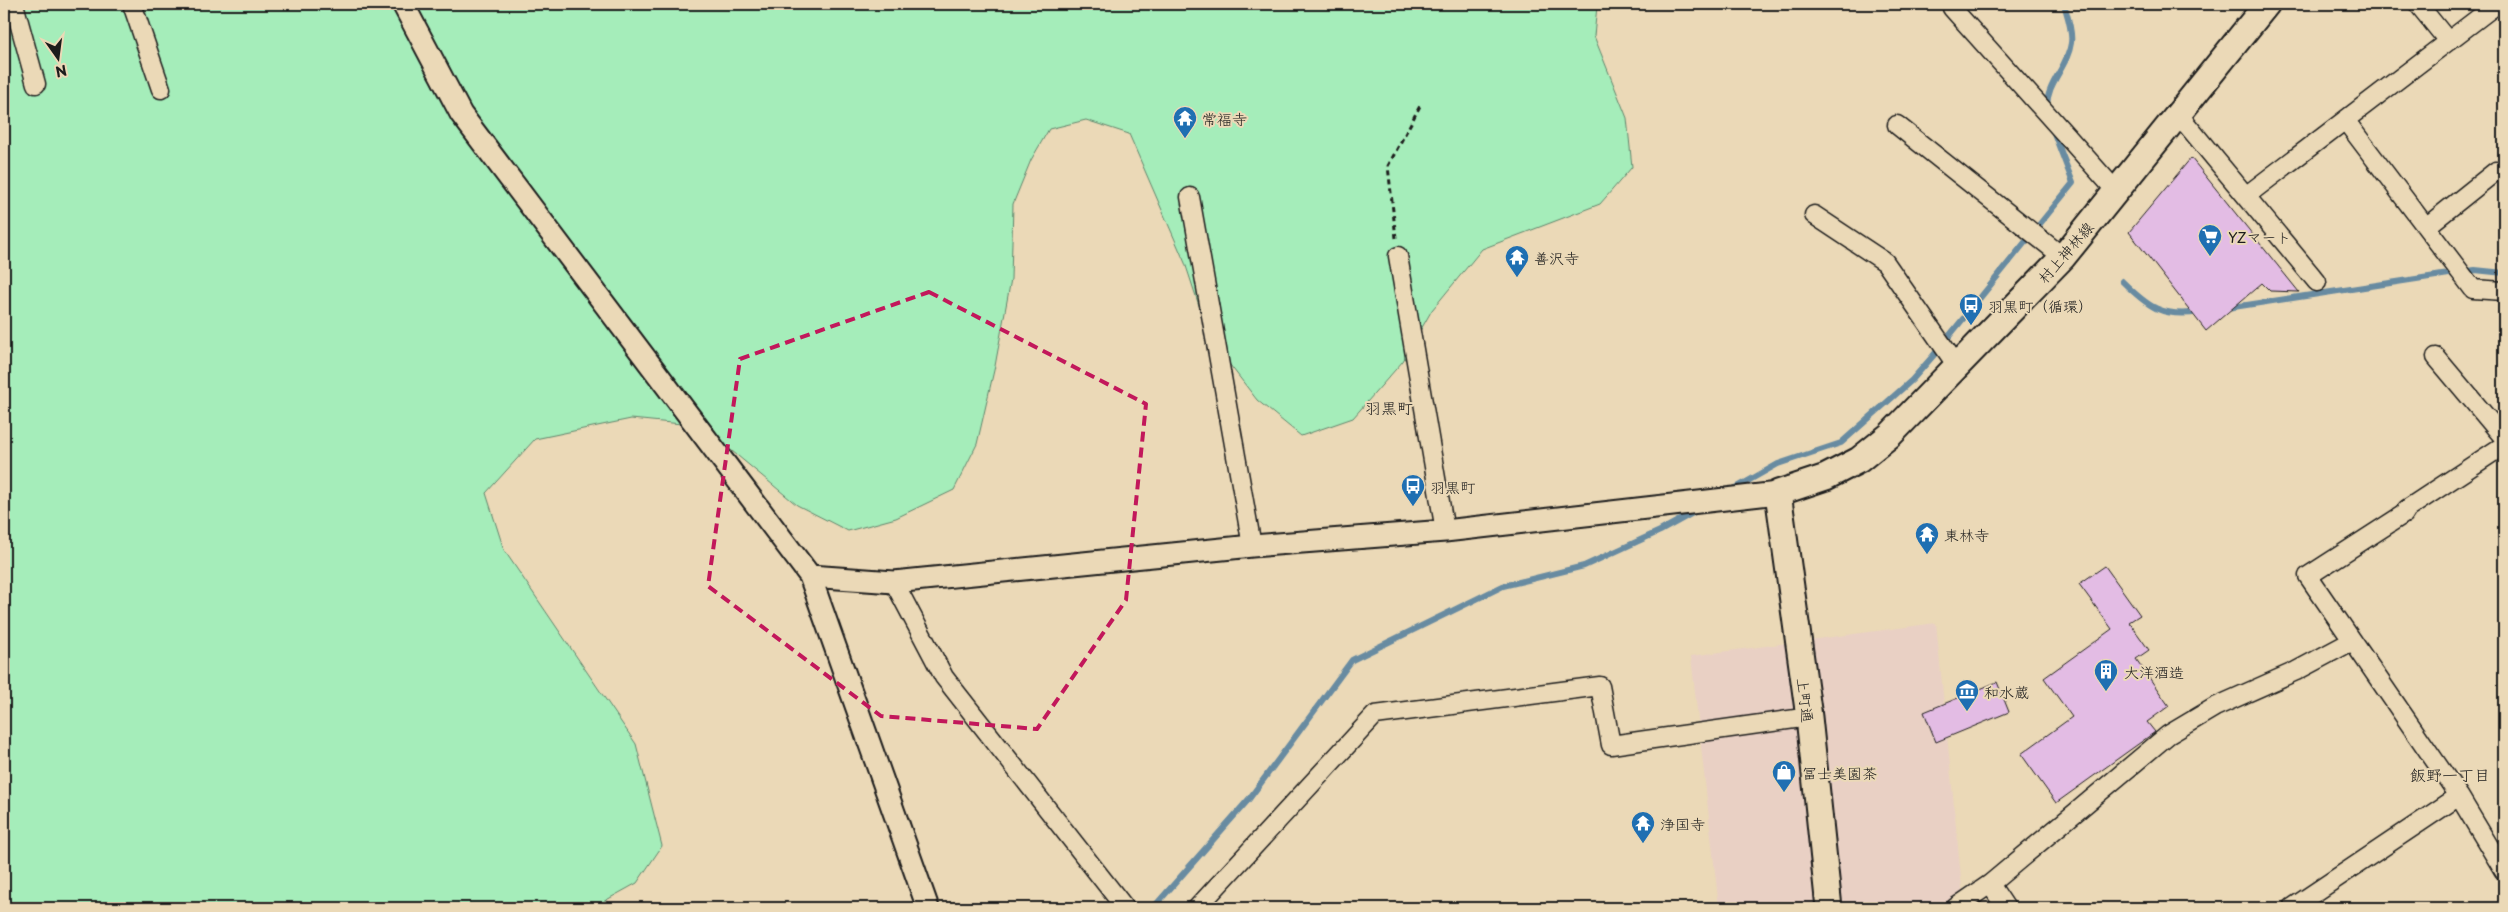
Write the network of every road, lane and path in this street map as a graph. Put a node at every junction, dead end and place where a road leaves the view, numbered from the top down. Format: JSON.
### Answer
{"nodes":[{"id":1,"x":14,"y":4,"type":"edge"},
{"id":2,"x":132,"y":4,"type":"edge"},
{"id":3,"x":403,"y":4,"type":"edge"},
{"id":4,"x":2267,"y":4,"type":"edge"},
{"id":5,"x":2418,"y":4,"type":"edge"},
{"id":6,"x":2497,"y":4,"type":"edge"},
{"id":7,"x":1952,"y":8,"type":"dead end"},
{"id":8,"x":2448,"y":41,"type":"junction"},
{"id":9,"x":36,"y":84,"type":"dead end"},
{"id":10,"x":161,"y":89,"type":"dead end"},
{"id":11,"x":1421,"y":104,"type":"dead end"},
{"id":12,"x":2178,"y":114,"type":"junction"},
{"id":13,"x":2345,"y":120,"type":"junction"},
{"id":14,"x":1897,"y":125,"type":"dead end"},
{"id":15,"x":2496,"y":171,"type":"dead end"},
{"id":16,"x":2116,"y":191,"type":"junction"},
{"id":17,"x":2247,"y":195,"type":"junction"},
{"id":18,"x":1190,"y":197,"type":"dead end"},
{"id":19,"x":1814,"y":215,"type":"dead end"},
{"id":20,"x":2426,"y":227,"type":"junction"},
{"id":21,"x":1398,"y":256,"type":"joint"},
{"id":22,"x":2063,"y":257,"type":"junction"},
{"id":23,"x":2317,"y":282,"type":"dead end"},
{"id":24,"x":2504,"y":291,"type":"edge"},
{"id":25,"x":2436,"y":357,"type":"dead end"},
{"id":26,"x":1957,"y":366,"type":"junction"},
{"id":27,"x":2504,"y":438,"type":"edge"},
{"id":28,"x":2504,"y":445,"type":"edge"},
{"id":29,"x":1778,"y":493,"type":"junction"},
{"id":30,"x":1446,"y":531,"type":"junction"},
{"id":31,"x":1252,"y":546,"type":"junction"},
{"id":32,"x":810,"y":576,"type":"junction"},
{"id":33,"x":894,"y":582,"type":"junction"},
{"id":34,"x":2352,"y":641,"type":"junction"},
{"id":35,"x":1809,"y":717,"type":"junction"},
{"id":36,"x":2459,"y":796,"type":"junction"},
{"id":37,"x":2504,"y":871,"type":"edge"},
{"id":38,"x":1990,"y":884,"type":"junction"},
{"id":39,"x":928,"y":908,"type":"edge"},
{"id":40,"x":1125,"y":908,"type":"edge"},
{"id":41,"x":1198,"y":908,"type":"edge"},
{"id":42,"x":1828,"y":908,"type":"edge"},
{"id":43,"x":1955,"y":908,"type":"edge"},
{"id":44,"x":2006,"y":908,"type":"edge"},
{"id":45,"x":2292,"y":908,"type":"edge"}],
"edges":[{"from":1,"to":9,"type":"street"},
{"from":2,"to":10,"type":"street"},
{"from":3,"to":32,"type":"street"},
{"from":4,"to":12,"type":"main road","name":"村上神林線"},
{"from":5,"to":8,"type":"street"},
{"from":6,"to":8,"type":"street"},
{"from":7,"to":16,"type":"street"},
{"from":8,"to":13,"type":"street"},
{"from":11,"to":21,"type":"path"},
{"from":12,"to":16,"type":"main road","name":"村上神林線"},
{"from":12,"to":17,"type":"street"},
{"from":13,"to":17,"type":"street"},
{"from":13,"to":20,"type":"street"},
{"from":14,"to":22,"type":"street"},
{"from":15,"to":20,"type":"street"},
{"from":16,"to":22,"type":"main road","name":"村上神林線"},
{"from":17,"to":23,"type":"street"},
{"from":18,"to":31,"type":"street"},
{"from":19,"to":26,"type":"street"},
{"from":20,"to":24,"type":"street"},
{"from":21,"to":30,"type":"street"},
{"from":22,"to":26,"type":"main road","name":"村上神林線"},
{"from":25,"to":27,"type":"street"},
{"from":26,"to":29,"type":"main road","name":"村上神林線"},
{"from":28,"to":34,"type":"street"},
{"from":29,"to":30,"type":"street"},
{"from":29,"to":35,"type":"main road","name":"上町通"},
{"from":30,"to":31,"type":"street"},
{"from":31,"to":33,"type":"street"},
{"from":32,"to":33,"type":"street"},
{"from":32,"to":39,"type":"street"},
{"from":33,"to":40,"type":"street"},
{"from":34,"to":36,"type":"street"},
{"from":34,"to":38,"type":"street"},
{"from":35,"to":41,"type":"street"},
{"from":35,"to":42,"type":"main road","name":"上町通"},
{"from":36,"to":37,"type":"street"},
{"from":36,"to":45,"type":"street"},
{"from":38,"to":43,"type":"street"},
{"from":38,"to":44,"type":"street"}]}
